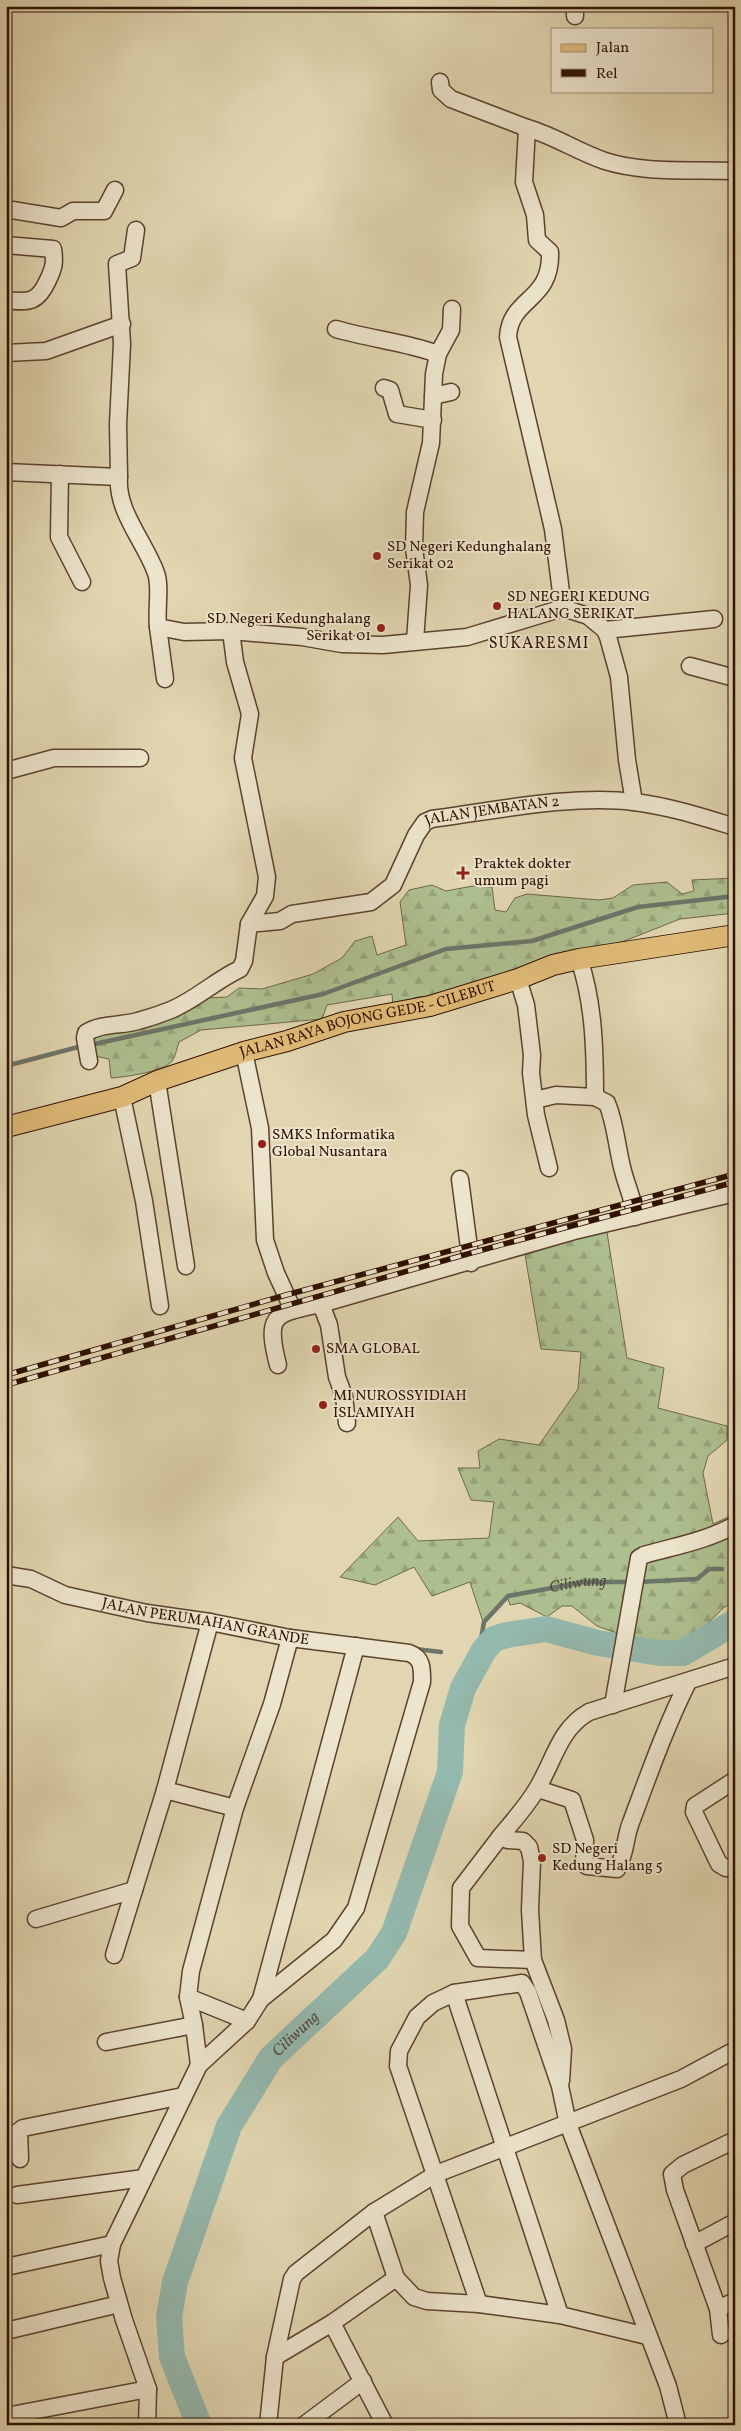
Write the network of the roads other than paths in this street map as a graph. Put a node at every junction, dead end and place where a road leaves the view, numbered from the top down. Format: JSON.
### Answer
{"nodes":[{"id":1,"x":440,"y":82,"type":"dead end"},
{"id":2,"x":528,"y":128,"type":"junction"},
{"id":3,"x":735,"y":171,"type":"edge"},
{"id":4,"x":115,"y":190,"type":"dead end"},
{"id":5,"x":6,"y":209,"type":"edge"},
{"id":6,"x":136,"y":230,"type":"dead end"},
{"id":7,"x":6,"y":245,"type":"edge"},
{"id":8,"x":6,"y":300,"type":"edge"},
{"id":9,"x":452,"y":309,"type":"dead end"},
{"id":10,"x":122,"y":324,"type":"junction"},
{"id":11,"x":336,"y":329,"type":"dead end"},
{"id":12,"x":6,"y":353,"type":"edge"},
{"id":13,"x":438,"y":354,"type":"junction"},
{"id":14,"x":384,"y":388,"type":"dead end"},
{"id":15,"x":450,"y":392,"type":"dead end"},
{"id":16,"x":433,"y":396,"type":"junction"},
{"id":17,"x":433,"y":420,"type":"junction"},
{"id":18,"x":6,"y":472,"type":"edge"},
{"id":19,"x":60,"y":474,"type":"junction"},
{"id":20,"x":119,"y":477,"type":"junction"},
{"id":21,"x":82,"y":582,"type":"dead end"},
{"id":22,"x":563,"y":608,"type":"junction"},
{"id":23,"x":714,"y":619,"type":"dead end"},
{"id":24,"x":158,"y":627,"type":"junction"},
{"id":25,"x":605,"y":630,"type":"junction"},
{"id":26,"x":230,"y":631,"type":"junction"},
{"id":27,"x":415,"y":641,"type":"junction"},
{"id":28,"x":690,"y":666,"type":"dead end"},
{"id":29,"x":735,"y":678,"type":"edge"},
{"id":30,"x":165,"y":679,"type":"dead end"},
{"id":31,"x":140,"y":758,"type":"dead end"},
{"id":32,"x":6,"y":771,"type":"edge"},
{"id":33,"x":634,"y":802,"type":"junction"},
{"id":34,"x":735,"y":827,"type":"edge"},
{"id":35,"x":249,"y":924,"type":"junction"},
{"id":36,"x":735,"y":935,"type":"edge"},
{"id":37,"x":580,"y":958,"type":"junction"},
{"id":38,"x":518,"y":979,"type":"junction"},
{"id":39,"x":244,"y":1052,"type":"junction"},
{"id":40,"x":88,"y":1060,"type":"dead end"},
{"id":41,"x":157,"y":1081,"type":"junction"},
{"id":42,"x":122,"y":1097,"type":"junction"},
{"id":43,"x":595,"y":1097,"type":"junction"},
{"id":44,"x":535,"y":1100,"type":"junction"},
{"id":45,"x":6,"y":1127,"type":"edge"},
{"id":46,"x":549,"y":1168,"type":"dead end"},
{"id":47,"x":460,"y":1179,"type":"dead end"},
{"id":48,"x":735,"y":1194,"type":"edge"},
{"id":49,"x":634,"y":1216,"type":"junction"},
{"id":50,"x":471,"y":1263,"type":"junction"},
{"id":51,"x":186,"y":1266,"type":"dead end"},
{"id":52,"x":321,"y":1304,"type":"junction"},
{"id":53,"x":160,"y":1306,"type":"dead end"},
{"id":54,"x":293,"y":1310,"type":"junction"},
{"id":55,"x":278,"y":1365,"type":"dead end"},
{"id":56,"x":347,"y":1423,"type":"dead end"},
{"id":57,"x":735,"y":1525,"type":"edge"},
{"id":58,"x":6,"y":1575,"type":"edge"},
{"id":59,"x":210,"y":1622,"type":"junction"},
{"id":60,"x":290,"y":1638,"type":"junction"},
{"id":61,"x":356,"y":1646,"type":"junction"},
{"id":62,"x":735,"y":1666,"type":"edge"},
{"id":63,"x":688,"y":1682,"type":"junction"},
{"id":64,"x":612,"y":1705,"type":"junction"},
{"id":65,"x":735,"y":1780,"type":"edge"},
{"id":66,"x":538,"y":1789,"type":"junction"},
{"id":67,"x":165,"y":1790,"type":"junction"},
{"id":68,"x":235,"y":1808,"type":"junction"},
{"id":69,"x":500,"y":1837,"type":"junction"},
{"id":70,"x":735,"y":1867,"type":"edge"},
{"id":71,"x":134,"y":1890,"type":"junction"},
{"id":72,"x":36,"y":1919,"type":"dead end"},
{"id":73,"x":114,"y":1955,"type":"dead end"},
{"id":74,"x":533,"y":1960,"type":"junction"},
{"id":75,"x":454,"y":1994,"type":"junction"},
{"id":76,"x":188,"y":1997,"type":"junction"},
{"id":77,"x":261,"y":1999,"type":"junction"},
{"id":78,"x":247,"y":2020,"type":"junction"},
{"id":79,"x":194,"y":2024,"type":"junction"},
{"id":80,"x":106,"y":2042,"type":"dead end"},
{"id":81,"x":735,"y":2050,"type":"edge"},
{"id":82,"x":199,"y":2065,"type":"junction"},
{"id":83,"x":560,"y":2086,"type":"junction"},
{"id":84,"x":183,"y":2096,"type":"junction"},
{"id":85,"x":568,"y":2124,"type":"junction"},
{"id":86,"x":735,"y":2140,"type":"edge"},
{"id":87,"x":504,"y":2149,"type":"junction"},
{"id":88,"x":20,"y":2159,"type":"dead end"},
{"id":89,"x":436,"y":2174,"type":"junction"},
{"id":90,"x":144,"y":2178,"type":"junction"},
{"id":91,"x":17,"y":2195,"type":"dead end"},
{"id":92,"x":374,"y":2212,"type":"junction"},
{"id":93,"x":735,"y":2222,"type":"edge"},
{"id":94,"x":112,"y":2244,"type":"junction"},
{"id":95,"x":694,"y":2244,"type":"junction"},
{"id":96,"x":6,"y":2267,"type":"edge"},
{"id":97,"x":396,"y":2278,"type":"junction"},
{"id":98,"x":735,"y":2301,"type":"edge"},
{"id":99,"x":119,"y":2304,"type":"junction"},
{"id":100,"x":479,"y":2304,"type":"junction"},
{"id":101,"x":718,"y":2310,"type":"junction"},
{"id":102,"x":560,"y":2315,"type":"junction"},
{"id":103,"x":332,"y":2323,"type":"junction"},
{"id":104,"x":6,"y":2331,"type":"edge"},
{"id":105,"x":721,"y":2335,"type":"dead end"},
{"id":106,"x":647,"y":2336,"type":"junction"},
{"id":107,"x":275,"y":2357,"type":"junction"},
{"id":108,"x":363,"y":2381,"type":"junction"},
{"id":109,"x":148,"y":2389,"type":"junction"},
{"id":110,"x":6,"y":2416,"type":"edge"},
{"id":111,"x":147,"y":2425,"type":"edge"},
{"id":112,"x":268,"y":2425,"type":"edge"},
{"id":113,"x":304,"y":2425,"type":"edge"},
{"id":114,"x":385,"y":2425,"type":"edge"},
{"id":115,"x":678,"y":2425,"type":"edge"}],
"edges":[{"from":1,"to":2,"type":"street"},
{"from":2,"to":3,"type":"street"},
{"from":2,"to":22,"type":"street"},
{"from":4,"to":5,"type":"street"},
{"from":6,"to":10,"type":"street"},
{"from":7,"to":8,"type":"street"},
{"from":9,"to":13,"type":"street"},
{"from":10,"to":12,"type":"street"},
{"from":10,"to":20,"type":"street"},
{"from":11,"to":13,"type":"street"},
{"from":13,"to":16,"type":"street"},
{"from":14,"to":17,"type":"street"},
{"from":15,"to":16,"type":"street"},
{"from":16,"to":17,"type":"street"},
{"from":17,"to":27,"type":"street"},
{"from":18,"to":19,"type":"street"},
{"from":19,"to":20,"type":"street"},
{"from":19,"to":21,"type":"street"},
{"from":20,"to":24,"type":"street"},
{"from":22,"to":25,"type":"street"},
{"from":22,"to":27,"type":"street"},
{"from":23,"to":25,"type":"street"},
{"from":24,"to":26,"type":"street"},
{"from":24,"to":30,"type":"street"},
{"from":25,"to":33,"type":"street"},
{"from":26,"to":27,"type":"street"},
{"from":26,"to":35,"type":"street"},
{"from":28,"to":29,"type":"street"},
{"from":31,"to":32,"type":"street"},
{"from":33,"to":34,"type":"street","name":"JALAN JEMBATAN 2"},
{"from":33,"to":35,"type":"street","name":"JALAN JEMBATAN 2"},
{"from":35,"to":40,"type":"street"},
{"from":36,"to":37,"type":"main road","name":"JALAN RAYA BOJONG GEDE - CILEBUT"},
{"from":37,"to":38,"type":"main road","name":"JALAN RAYA BOJONG GEDE - CILEBUT"},
{"from":37,"to":43,"type":"street"},
{"from":38,"to":39,"type":"main road","name":"JALAN RAYA BOJONG GEDE - CILEBUT"},
{"from":38,"to":44,"type":"street"},
{"from":39,"to":41,"type":"main road","name":"JALAN RAYA BOJONG GEDE - CILEBUT"},
{"from":39,"to":54,"type":"street"},
{"from":41,"to":42,"type":"main road","name":"JALAN RAYA BOJONG GEDE - CILEBUT"},
{"from":41,"to":51,"type":"street"},
{"from":42,"to":45,"type":"main road","name":"JALAN RAYA BOJONG GEDE - CILEBUT"},
{"from":42,"to":53,"type":"street"},
{"from":43,"to":44,"type":"street"},
{"from":43,"to":49,"type":"street"},
{"from":44,"to":46,"type":"street"},
{"from":47,"to":50,"type":"street"},
{"from":48,"to":49,"type":"street"},
{"from":49,"to":50,"type":"street"},
{"from":50,"to":52,"type":"street"},
{"from":52,"to":54,"type":"street"},
{"from":52,"to":56,"type":"street"},
{"from":54,"to":55,"type":"street"},
{"from":57,"to":64,"type":"street"},
{"from":58,"to":59,"type":"street","name":"JALAN PERUMAHAN GRANDE"},
{"from":59,"to":60,"type":"street","name":"JALAN PERUMAHAN GRANDE"},
{"from":59,"to":67,"type":"street"},
{"from":60,"to":61,"type":"street","name":"JALAN PERUMAHAN GRANDE"},
{"from":60,"to":68,"type":"street"},
{"from":61,"to":77,"type":"street"},
{"from":61,"to":77,"type":"street","name":"JALAN PERUMAHAN GRANDE"},
{"from":62,"to":63,"type":"street"},
{"from":63,"to":64,"type":"street"},
{"from":63,"to":66,"type":"street"},
{"from":64,"to":66,"type":"street"},
{"from":65,"to":70,"type":"street"},
{"from":66,"to":69,"type":"street"},
{"from":67,"to":68,"type":"street"},
{"from":67,"to":71,"type":"street"},
{"from":68,"to":76,"type":"street"},
{"from":69,"to":74,"type":"street"},
{"from":69,"to":74,"type":"street"},
{"from":71,"to":72,"type":"street"},
{"from":71,"to":73,"type":"street"},
{"from":74,"to":83,"type":"street"},
{"from":75,"to":83,"type":"street"},
{"from":75,"to":87,"type":"street"},
{"from":75,"to":89,"type":"street"},
{"from":76,"to":78,"type":"street"},
{"from":76,"to":79,"type":"street"},
{"from":77,"to":78,"type":"street"},
{"from":78,"to":82,"type":"street"},
{"from":79,"to":80,"type":"street"},
{"from":79,"to":82,"type":"street"},
{"from":81,"to":85,"type":"street"},
{"from":82,"to":84,"type":"street"},
{"from":83,"to":85,"type":"street"},
{"from":84,"to":88,"type":"street"},
{"from":84,"to":90,"type":"street"},
{"from":85,"to":87,"type":"street"},
{"from":85,"to":106,"type":"street"},
{"from":86,"to":95,"type":"street"},
{"from":87,"to":89,"type":"street"},
{"from":87,"to":102,"type":"street"},
{"from":89,"to":92,"type":"street"},
{"from":89,"to":100,"type":"street"},
{"from":90,"to":91,"type":"street"},
{"from":90,"to":94,"type":"street"},
{"from":92,"to":97,"type":"street"},
{"from":92,"to":107,"type":"street"},
{"from":93,"to":95,"type":"street"},
{"from":94,"to":96,"type":"street"},
{"from":94,"to":99,"type":"street"},
{"from":95,"to":101,"type":"street"},
{"from":97,"to":100,"type":"street"},
{"from":97,"to":103,"type":"street"},
{"from":98,"to":101,"type":"street"},
{"from":99,"to":104,"type":"street"},
{"from":99,"to":109,"type":"street"},
{"from":100,"to":102,"type":"street"},
{"from":101,"to":105,"type":"street"},
{"from":102,"to":106,"type":"street"},
{"from":103,"to":107,"type":"street"},
{"from":103,"to":108,"type":"street"},
{"from":106,"to":115,"type":"street"},
{"from":107,"to":112,"type":"street"},
{"from":108,"to":113,"type":"street"},
{"from":108,"to":114,"type":"street"},
{"from":109,"to":110,"type":"street"},
{"from":109,"to":111,"type":"street"}]}
